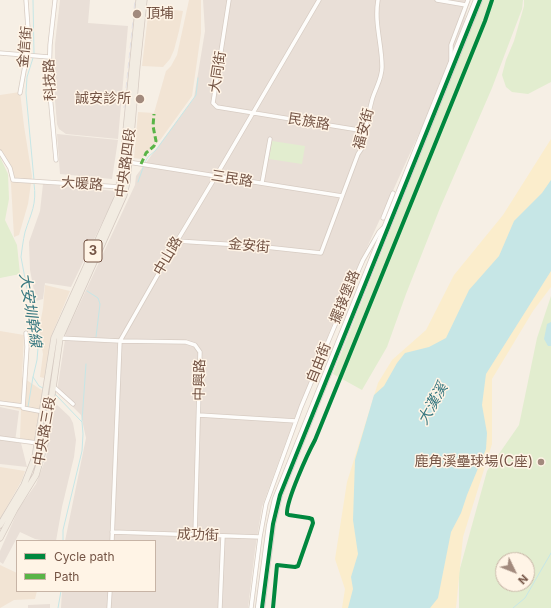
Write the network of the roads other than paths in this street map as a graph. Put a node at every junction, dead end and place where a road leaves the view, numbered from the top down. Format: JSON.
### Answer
{"nodes":[{"id":1,"x":26,"y":0,"type":"edge"},
{"id":2,"x":55,"y":0,"type":"edge"},
{"id":3,"x":139,"y":0,"type":"edge"},
{"id":4,"x":144,"y":0,"type":"edge"},
{"id":5,"x":229,"y":0,"type":"edge"},
{"id":6,"x":319,"y":0,"type":"edge"},
{"id":7,"x":378,"y":0,"type":"edge"},
{"id":8,"x":437,"y":0,"type":"edge"},
{"id":9,"x":468,"y":0,"type":"edge"},
{"id":10,"x":476,"y":0,"type":"edge"},
{"id":11,"x":480,"y":0,"type":"edge"},
{"id":12,"x":466,"y":5,"type":"junction"},
{"id":13,"x":0,"y":53,"type":"edge"},
{"id":14,"x":28,"y":56,"type":"junction"},
{"id":15,"x":49,"y":57,"type":"junction"},
{"id":16,"x":453,"y":63,"type":"junction"},
{"id":17,"x":20,"y":93,"type":"dead end"},
{"id":18,"x":253,"y":113,"type":"junction"},
{"id":19,"x":365,"y":131,"type":"junction"},
{"id":20,"x":270,"y":139,"type":"dead end"},
{"id":21,"x":0,"y":152,"type":"edge"},
{"id":22,"x":56,"y":160,"type":"dead end"},
{"id":23,"x":125,"y":162,"type":"junction"},
{"id":24,"x":216,"y":176,"type":"junction"},
{"id":25,"x":262,"y":183,"type":"junction"},
{"id":26,"x":123,"y":187,"type":"junction"},
{"id":27,"x":393,"y":193,"type":"dead end"},
{"id":28,"x":342,"y":196,"type":"junction"},
{"id":29,"x":383,"y":218,"type":"dead end"},
{"id":30,"x":386,"y":226,"type":"junction"},
{"id":31,"x":177,"y":241,"type":"junction"},
{"id":32,"x":321,"y":253,"type":"joint"},
{"id":33,"x":26,"y":333,"type":"dead end"},
{"id":34,"x":57,"y":338,"type":"junction"},
{"id":35,"x":120,"y":341,"type":"junction"},
{"id":36,"x":50,"y":388,"type":"junction"},
{"id":37,"x":0,"y":403,"type":"edge"},
{"id":38,"x":73,"y":404,"type":"dead end"},
{"id":39,"x":23,"y":406,"type":"junction"},
{"id":40,"x":46,"y":413,"type":"junction"},
{"id":41,"x":199,"y":415,"type":"junction"},
{"id":42,"x":296,"y":421,"type":"junction"},
{"id":43,"x":0,"y":438,"type":"edge"},
{"id":44,"x":38,"y":444,"type":"junction"},
{"id":45,"x":45,"y":444,"type":"junction"},
{"id":46,"x":0,"y":525,"type":"edge"},
{"id":47,"x":112,"y":532,"type":"junction"},
{"id":48,"x":195,"y":535,"type":"junction"},
{"id":49,"x":223,"y":536,"type":"junction"},
{"id":50,"x":260,"y":537,"type":"junction"},
{"id":51,"x":0,"y":538,"type":"edge"},
{"id":52,"x":112,"y":540,"type":"edge"},
{"id":53,"x":110,"y":592,"type":"edge"},
{"id":54,"x":109,"y":608,"type":"edge"},
{"id":55,"x":220,"y":608,"type":"edge"},
{"id":56,"x":251,"y":608,"type":"edge"},
{"id":57,"x":258,"y":608,"type":"edge"},
{"id":58,"x":262,"y":608,"type":"edge"}],
"edges":[{"from":1,"to":14,"type":"street","name":"金信街"},
{"from":2,"to":15,"type":"street","name":"科技路"},
{"from":3,"to":23,"type":"main road","name":"中央路四段","number":"3"},
{"from":4,"to":23,"type":"main road","name":"中央路四段","number":"3"},
{"from":5,"to":18,"type":"street","name":"大同街"},
{"from":6,"to":18,"type":"street","name":"中山路"},
{"from":7,"to":19,"type":"street","name":"福安街"},
{"from":8,"to":12,"type":"street"},
{"from":9,"to":12,"type":"street"},
{"from":10,"to":16,"type":"street","name":"擺接堡路"},
{"from":11,"to":16,"type":"street","name":"擺接堡路"},
{"from":12,"to":16,"type":"street"},
{"from":13,"to":14,"type":"street"},
{"from":14,"to":15,"type":"street"},
{"from":14,"to":17,"type":"street","name":"金信街"},
{"from":15,"to":22,"type":"street","name":"科技路"},
{"from":16,"to":30,"type":"street","name":"擺接堡路"},
{"from":16,"to":58,"type":"street","name":"擺接堡路"},
{"from":18,"to":19,"type":"street","name":"民族路"},
{"from":18,"to":24,"type":"street","name":"中山路"},
{"from":19,"to":28,"type":"street","name":"福安街"},
{"from":20,"to":25,"type":"street"},
{"from":21,"to":26,"type":"street","name":"大暖路"},
{"from":23,"to":24,"type":"street","name":"三民路"},
{"from":23,"to":26,"type":"main road","name":"中央路四段","number":"3"},
{"from":24,"to":25,"type":"street","name":"三民路"},
{"from":24,"to":31,"type":"street","name":"中山路"},
{"from":25,"to":28,"type":"street","name":"三民路"},
{"from":26,"to":34,"type":"main road","name":"中央路四段","number":"3"},
{"from":27,"to":29,"type":"street"},
{"from":28,"to":32,"type":"street","name":"福安街"},
{"from":30,"to":42,"type":"street","name":"自由街"},
{"from":30,"to":57,"type":"street","name":"擺接堡路"},
{"from":31,"to":32,"type":"street","name":"金安街"},
{"from":31,"to":35,"type":"street","name":"中山路"},
{"from":33,"to":39,"type":"street"},
{"from":34,"to":35,"type":"street","name":"中興路"},
{"from":34,"to":36,"type":"main road","name":"中央路四段","number":"3"},
{"from":35,"to":41,"type":"street","name":"中興路"},
{"from":35,"to":47,"type":"street","name":"中山路"},
{"from":36,"to":38,"type":"street"},
{"from":36,"to":40,"type":"main road","name":"中央路三段","number":"3"},
{"from":37,"to":39,"type":"street"},
{"from":39,"to":40,"type":"street"},
{"from":40,"to":44,"type":"main road","name":"中央路三段","number":"3"},
{"from":40,"to":45,"type":"main road","name":"中央路三段","number":"3"},
{"from":41,"to":42,"type":"street"},
{"from":41,"to":48,"type":"street","name":"中興路"},
{"from":42,"to":50,"type":"street","name":"自由街"},
{"from":43,"to":44,"type":"street"},
{"from":44,"to":45,"type":"street"},
{"from":44,"to":46,"type":"main road","name":"中央路三段","number":"3"},
{"from":45,"to":51,"type":"main road","name":"中央路三段","number":"3"},
{"from":47,"to":48,"type":"street","name":"成功街"},
{"from":47,"to":52,"type":"street","name":"中山路"},
{"from":48,"to":49,"type":"street","name":"成功街"},
{"from":49,"to":50,"type":"street","name":"成功街"},
{"from":49,"to":55,"type":"street"},
{"from":50,"to":56,"type":"street","name":"自由街"},
{"from":53,"to":54,"type":"street"}]}
